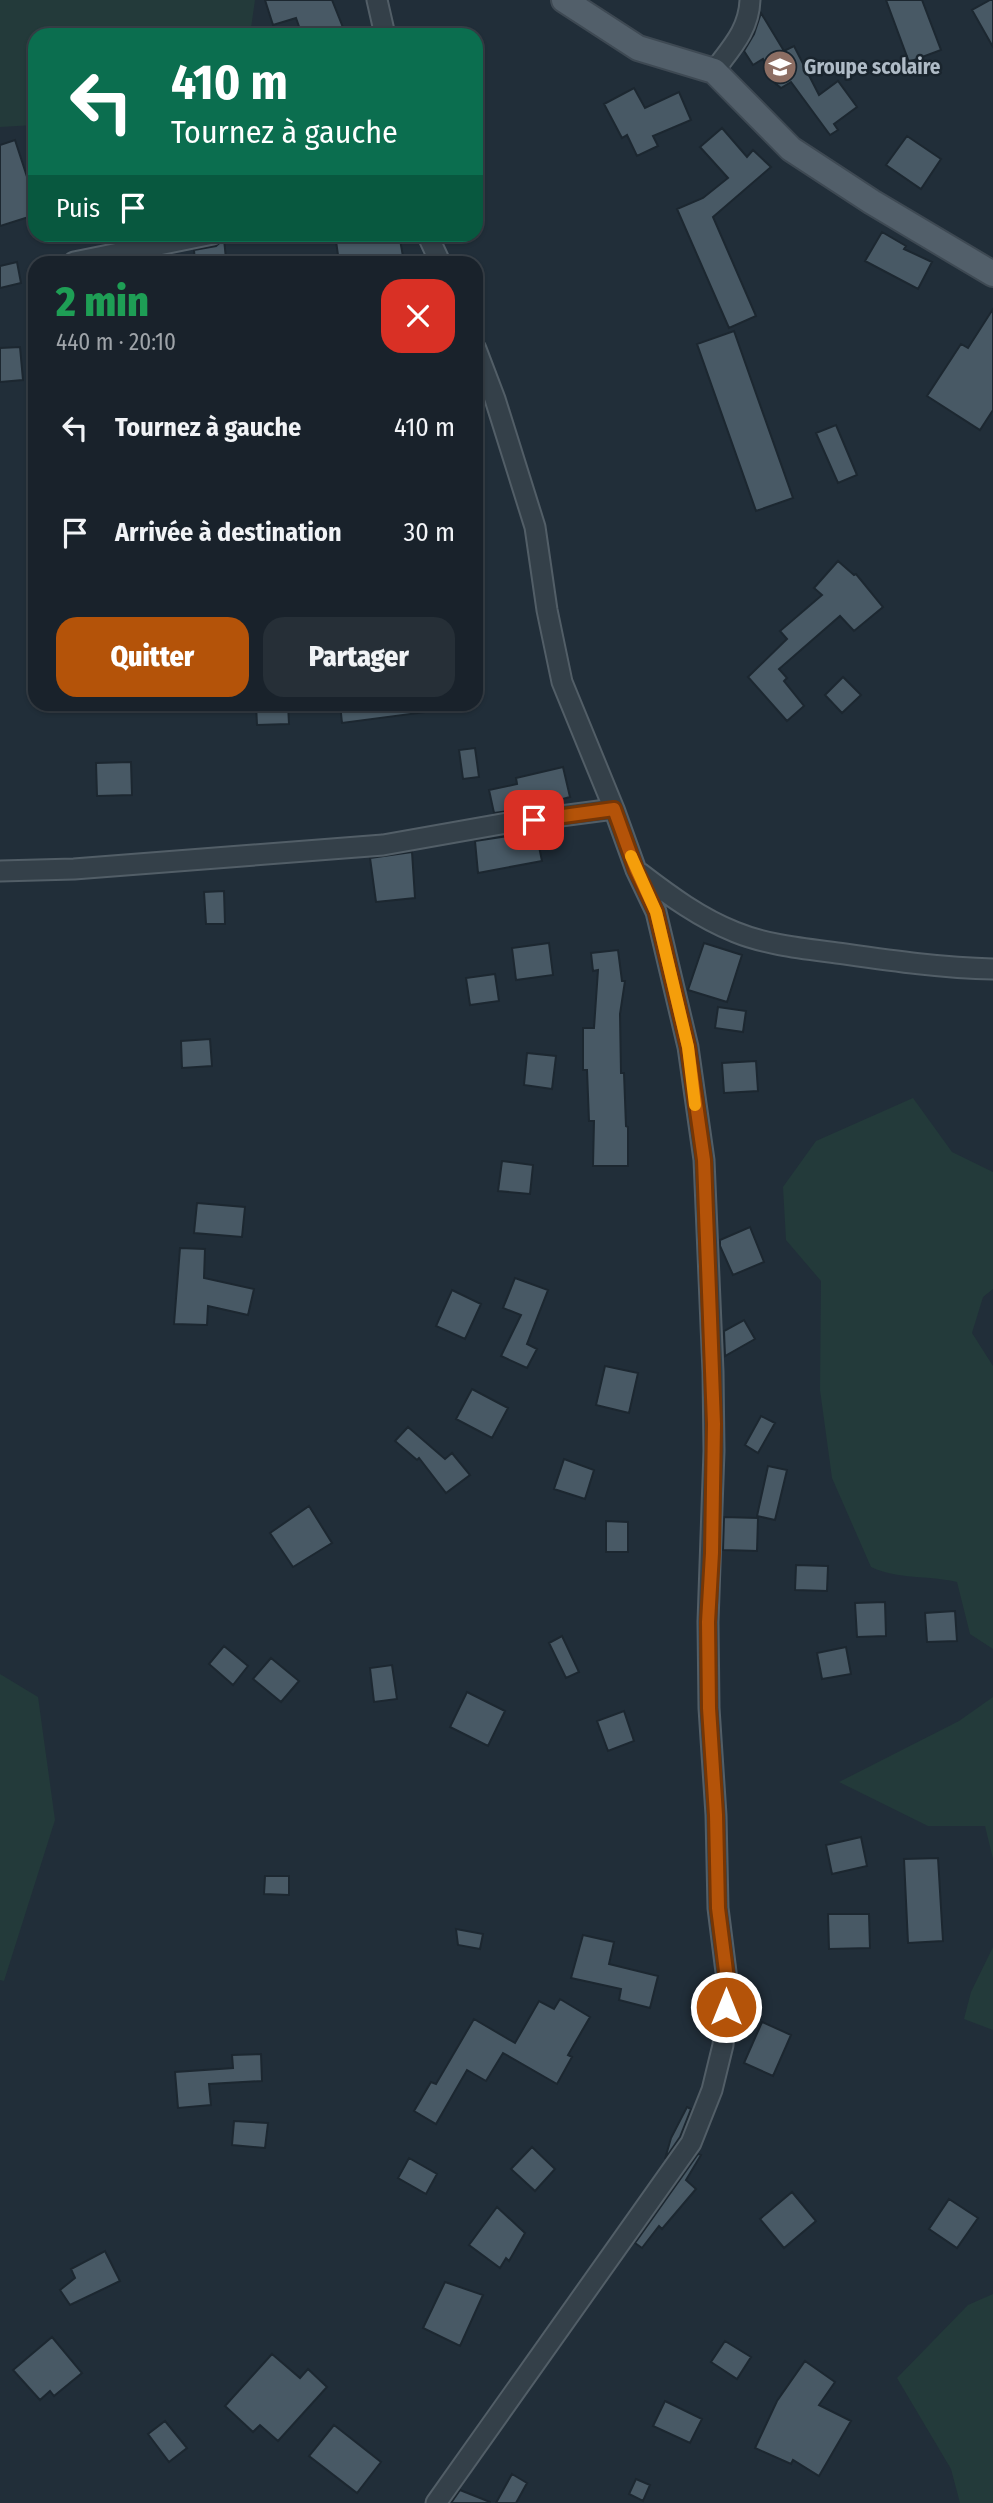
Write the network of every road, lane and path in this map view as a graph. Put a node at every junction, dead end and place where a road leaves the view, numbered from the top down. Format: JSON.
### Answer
{"nodes":[{"id":1,"x":377,"y":0,"type":"edge"},
{"id":2,"x":564,"y":0,"type":"edge"},
{"id":3,"x":750,"y":0,"type":"edge"},
{"id":4,"x":383,"y":28,"type":"edge"},
{"id":5,"x":713,"y":71,"type":"junction"},
{"id":6,"x":173,"y":242,"type":"edge"},
{"id":7,"x":104,"y":256,"type":"edge"},
{"id":8,"x":993,"y":274,"type":"edge"},
{"id":9,"x":483,"y":367,"type":"edge"},
{"id":10,"x":614,"y":809,"type":"junction"},
{"id":11,"x":636,"y":870,"type":"junction"},
{"id":12,"x":0,"y":871,"type":"edge"},
{"id":13,"x":993,"y":969,"type":"edge"},
{"id":14,"x":436,"y":2503,"type":"edge"}],
"edges":[{"from":1,"to":4,"type":"street"},
{"from":2,"to":5,"type":"main road"},
{"from":3,"to":5,"type":"street"},
{"from":5,"to":8,"type":"main road"},
{"from":6,"to":7,"type":"street"},
{"from":9,"to":10,"type":"street"},
{"from":10,"to":11,"type":"street"},
{"from":10,"to":12,"type":"street"},
{"from":11,"to":13,"type":"street"},
{"from":11,"to":14,"type":"street"}]}
